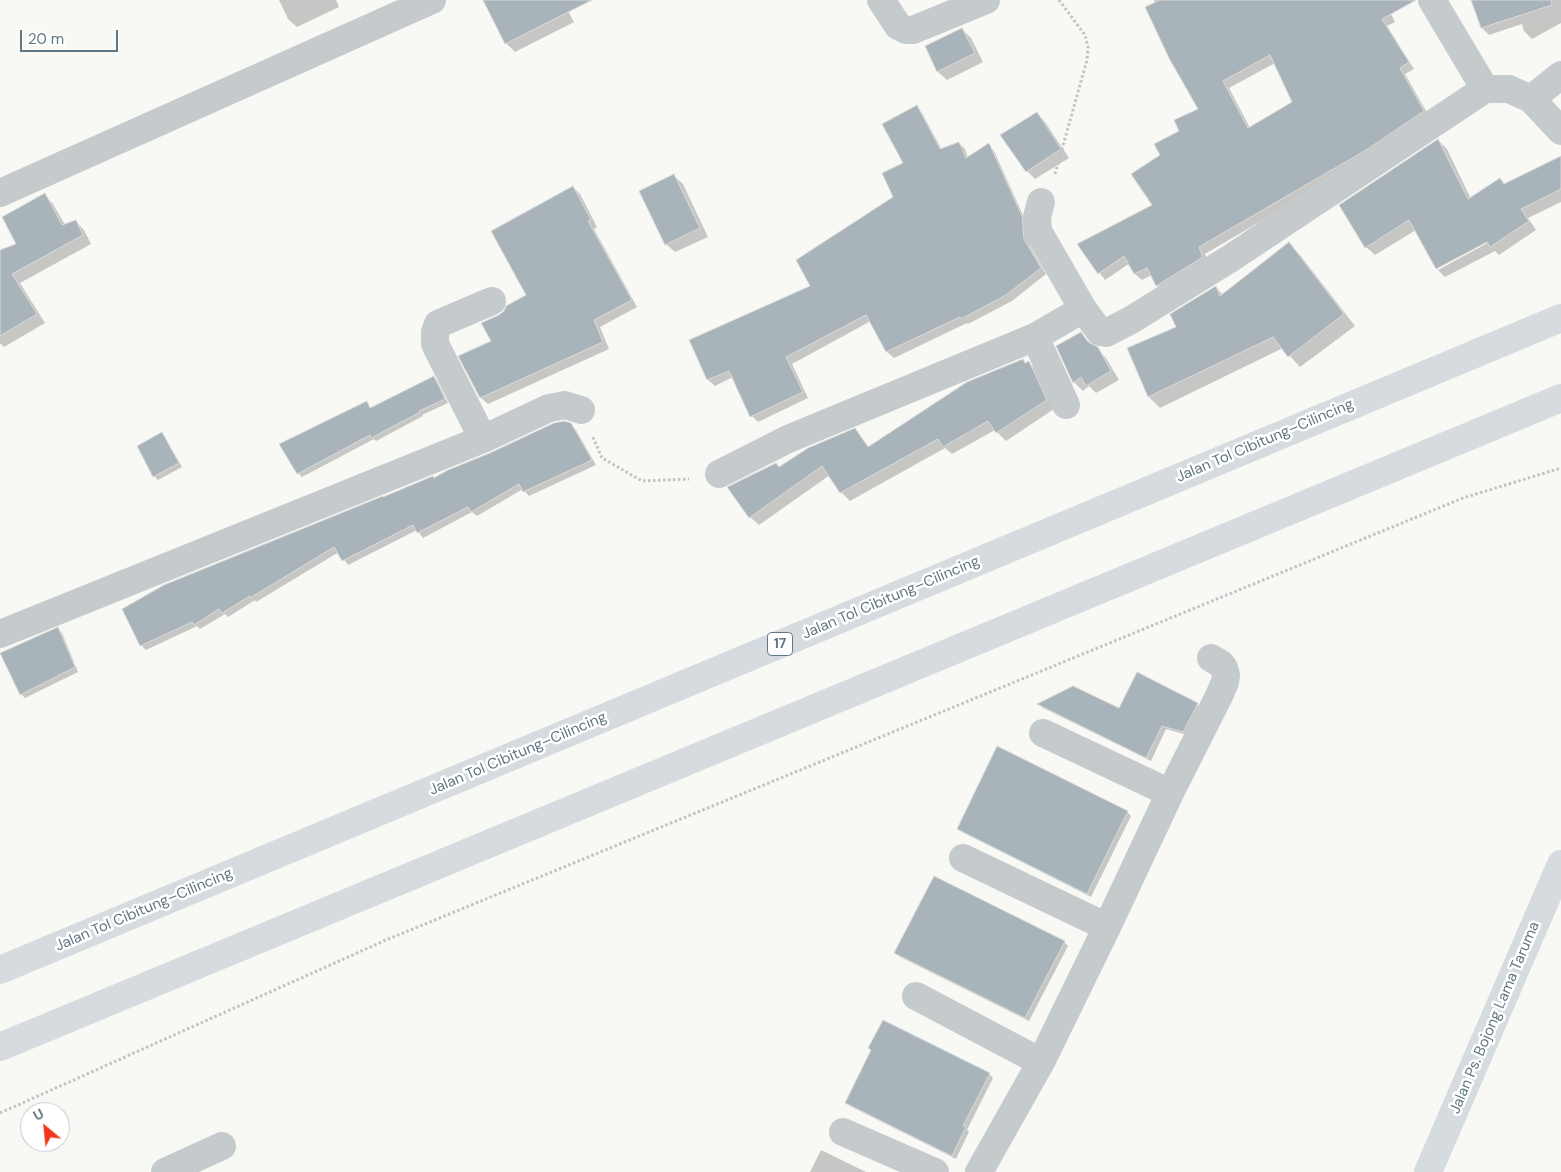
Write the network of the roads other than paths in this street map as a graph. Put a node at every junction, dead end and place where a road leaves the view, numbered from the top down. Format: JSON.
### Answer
{"nodes":[{"id":1,"x":432,"y":0,"type":"edge"},
{"id":2,"x":882,"y":0,"type":"edge"},
{"id":3,"x":986,"y":0,"type":"edge"},
{"id":4,"x":1432,"y":0,"type":"edge"},
{"id":5,"x":1561,"y":75,"type":"edge"},
{"id":6,"x":1485,"y":88,"type":"junction"},
{"id":7,"x":1532,"y":99,"type":"junction"},
{"id":8,"x":1561,"y":131,"type":"edge"},
{"id":9,"x":0,"y":193,"type":"edge"},
{"id":10,"x":1041,"y":202,"type":"road end"},
{"id":11,"x":492,"y":301,"type":"dead end"},
{"id":12,"x":1083,"y":309,"type":"junction"},
{"id":13,"x":1561,"y":318,"type":"edge"},
{"id":14,"x":1035,"y":337,"type":"junction"},
{"id":15,"x":1561,"y":398,"type":"edge"},
{"id":16,"x":1066,"y":405,"type":"dead end"},
{"id":17,"x":581,"y":410,"type":"road end"},
{"id":18,"x":483,"y":439,"type":"junction"},
{"id":19,"x":719,"y":474,"type":"road end"},
{"id":20,"x":0,"y":634,"type":"edge"},
{"id":21,"x":1211,"y":658,"type":"dead end"},
{"id":22,"x":1043,"y":733,"type":"dead end"},
{"id":23,"x":1170,"y":793,"type":"junction"},
{"id":24,"x":963,"y":858,"type":"dead end"},
{"id":25,"x":1561,"y":864,"type":"edge"},
{"id":26,"x":1107,"y":927,"type":"junction"},
{"id":27,"x":0,"y":970,"type":"edge"},
{"id":28,"x":916,"y":996,"type":"dead end"},
{"id":29,"x":0,"y":1047,"type":"edge"},
{"id":30,"x":1041,"y":1062,"type":"junction"},
{"id":31,"x":843,"y":1132,"type":"dead end"},
{"id":32,"x":222,"y":1146,"type":"dead end"},
{"id":33,"x":165,"y":1172,"type":"edge"},
{"id":34,"x":935,"y":1172,"type":"edge"},
{"id":35,"x":979,"y":1172,"type":"edge"},
{"id":36,"x":1428,"y":1172,"type":"edge"}],
"edges":[{"from":1,"to":9,"type":"street"},
{"from":2,"to":3,"type":"street"},
{"from":4,"to":6,"type":"street"},
{"from":5,"to":7,"type":"street"},
{"from":6,"to":7,"type":"street"},
{"from":6,"to":12,"type":"street"},
{"from":7,"to":8,"type":"street"},
{"from":10,"to":12,"type":"street"},
{"from":11,"to":18,"type":"street"},
{"from":12,"to":14,"type":"street"},
{"from":13,"to":27,"type":"main road","name":"Jalan Tol Cibitung–Cilincing","number":"17"},
{"from":14,"to":16,"type":"street"},
{"from":14,"to":19,"type":"street"},
{"from":15,"to":29,"type":"main road"},
{"from":17,"to":18,"type":"street"},
{"from":18,"to":20,"type":"street"},
{"from":21,"to":23,"type":"street"},
{"from":22,"to":23,"type":"street"},
{"from":23,"to":26,"type":"street"},
{"from":24,"to":26,"type":"street"},
{"from":25,"to":36,"type":"main road","name":"Jalan Ps. Bojong Lama Taruma"},
{"from":26,"to":30,"type":"street"},
{"from":28,"to":30,"type":"street"},
{"from":30,"to":35,"type":"street"},
{"from":31,"to":34,"type":"street"},
{"from":32,"to":33,"type":"street"}]}
